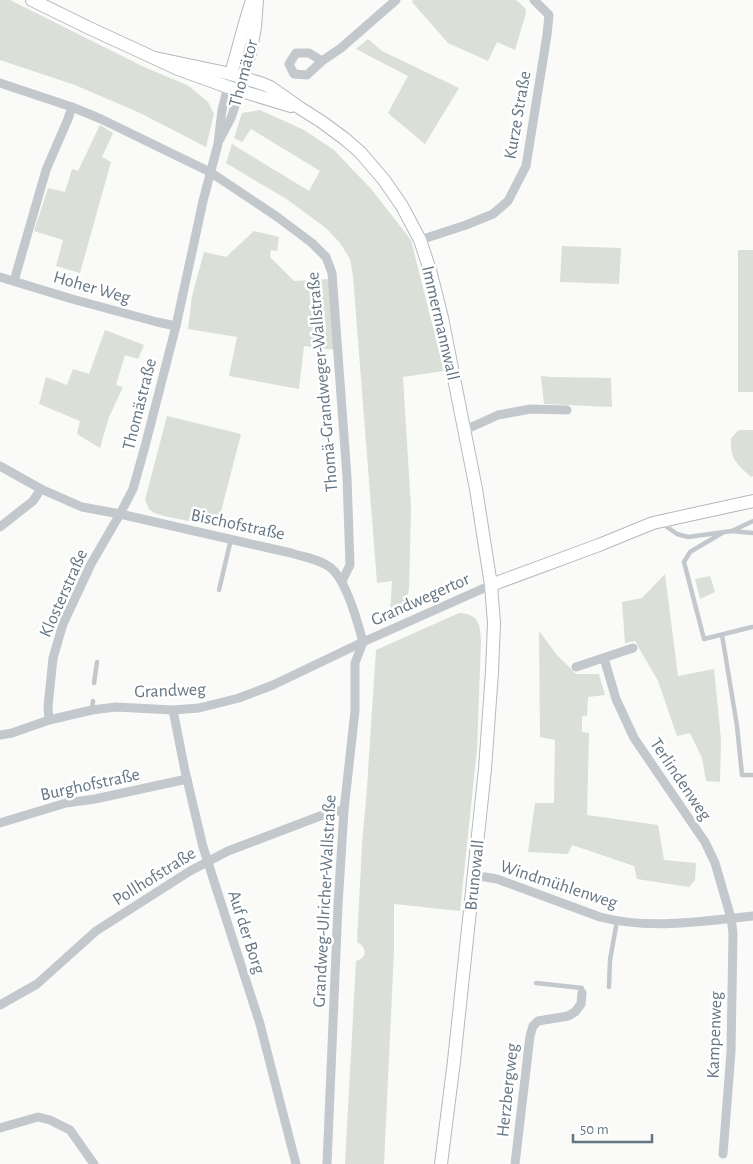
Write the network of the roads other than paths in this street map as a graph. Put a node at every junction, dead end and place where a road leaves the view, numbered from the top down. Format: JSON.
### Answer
{"nodes":[{"id":1,"x":32,"y":0,"type":"edge"},
{"id":2,"x":252,"y":0,"type":"edge"},
{"id":3,"x":257,"y":0,"type":"edge"},
{"id":4,"x":396,"y":0,"type":"edge"},
{"id":5,"x":534,"y":0,"type":"edge"},
{"id":6,"x":155,"y":58,"type":"junction"},
{"id":7,"x":322,"y":61,"type":"dead end"},
{"id":8,"x":237,"y":76,"type":"junction"},
{"id":9,"x":0,"y":83,"type":"edge"},
{"id":10,"x":234,"y":89,"type":"junction"},
{"id":11,"x":72,"y":107,"type":"junction"},
{"id":12,"x":300,"y":108,"type":"junction"},
{"id":13,"x":210,"y":172,"type":"junction"},
{"id":14,"x":420,"y":240,"type":"junction"},
{"id":15,"x":0,"y":277,"type":"edge"},
{"id":16,"x":14,"y":281,"type":"junction"},
{"id":17,"x":176,"y":326,"type":"junction"},
{"id":18,"x":567,"y":410,"type":"dead end"},
{"id":19,"x":465,"y":430,"type":"junction"},
{"id":20,"x":0,"y":466,"type":"edge"},
{"id":21,"x":41,"y":489,"type":"junction"},
{"id":22,"x":753,"y":502,"type":"edge"},
{"id":23,"x":120,"y":514,"type":"junction"},
{"id":24,"x":659,"y":521,"type":"junction"},
{"id":25,"x":753,"y":521,"type":"edge"},
{"id":26,"x":0,"y":528,"type":"edge"},
{"id":27,"x":732,"y":531,"type":"junction"},
{"id":28,"x":722,"y":533,"type":"junction"},
{"id":29,"x":753,"y":533,"type":"edge"},
{"id":30,"x":231,"y":540,"type":"junction"},
{"id":31,"x":342,"y":581,"type":"junction"},
{"id":32,"x":491,"y":586,"type":"junction"},
{"id":33,"x":219,"y":590,"type":"dead end"},
{"id":34,"x":752,"y":628,"type":"edge"},
{"id":35,"x":722,"y":635,"type":"junction"},
{"id":36,"x":363,"y":642,"type":"junction"},
{"id":37,"x":633,"y":648,"type":"dead end"},
{"id":38,"x":604,"y":658,"type":"junction"},
{"id":39,"x":97,"y":662,"type":"dead end"},
{"id":40,"x":576,"y":667,"type":"dead end"},
{"id":41,"x":94,"y":683,"type":"dead end"},
{"id":42,"x":172,"y":710,"type":"junction"},
{"id":43,"x":49,"y":720,"type":"junction"},
{"id":44,"x":0,"y":735,"type":"edge"},
{"id":45,"x":753,"y":775,"type":"edge"},
{"id":46,"x":187,"y":779,"type":"junction"},
{"id":47,"x":344,"y":810,"type":"junction"},
{"id":48,"x":0,"y":823,"type":"edge"},
{"id":49,"x":208,"y":861,"type":"junction"},
{"id":50,"x":473,"y":875,"type":"junction"},
{"id":51,"x":753,"y":916,"type":"edge"},
{"id":52,"x":730,"y":918,"type":"junction"},
{"id":53,"x":617,"y":921,"type":"junction"},
{"id":54,"x":536,"y":983,"type":"dead end"},
{"id":55,"x":609,"y":987,"type":"dead end"},
{"id":56,"x":582,"y":993,"type":"joint"},
{"id":57,"x":0,"y":1005,"type":"edge"},
{"id":58,"x":0,"y":1128,"type":"edge"},
{"id":59,"x":723,"y":1154,"type":"dead end"},
{"id":60,"x":94,"y":1164,"type":"edge"},
{"id":61,"x":296,"y":1164,"type":"edge"},
{"id":62,"x":327,"y":1164,"type":"edge"},
{"id":63,"x":441,"y":1164,"type":"edge"},
{"id":64,"x":515,"y":1164,"type":"edge"}],
"edges":[{"from":1,"to":6,"type":"street"},
{"from":2,"to":8,"type":"street","name":"Thomätor"},
{"from":3,"to":8,"type":"street","name":"Thomätor"},
{"from":4,"to":7,"type":"street"},
{"from":5,"to":14,"type":"street","name":"Kurze Straße"},
{"from":6,"to":8,"type":"street","name":"Immermannwall"},
{"from":6,"to":10,"type":"street","name":"Immermannwall"},
{"from":8,"to":10,"type":"street","name":"Thomätor"},
{"from":8,"to":12,"type":"street","name":"Immermannwall"},
{"from":9,"to":11,"type":"street","name":"Thomä-Grandweger-Wallstraße"},
{"from":10,"to":12,"type":"street","name":"Immermannwall"},
{"from":10,"to":13,"type":"street","name":"Thomätor"},
{"from":11,"to":13,"type":"street","name":"Thomä-Grandweger-Wallstraße"},
{"from":11,"to":16,"type":"street"},
{"from":12,"to":14,"type":"street","name":"Immermannwall"},
{"from":13,"to":17,"type":"street","name":"Thomästraße"},
{"from":13,"to":31,"type":"street","name":"Thomä-Grandweger-Wallstraße"},
{"from":14,"to":19,"type":"street","name":"Immermannwall"},
{"from":15,"to":16,"type":"street","name":"Hoher Weg"},
{"from":16,"to":17,"type":"street","name":"Hoher Weg"},
{"from":17,"to":23,"type":"street","name":"Thomästraße"},
{"from":18,"to":19,"type":"street"},
{"from":19,"to":32,"type":"street","name":"Immermannwall"},
{"from":20,"to":21,"type":"street"},
{"from":21,"to":23,"type":"street"},
{"from":21,"to":26,"type":"street"},
{"from":22,"to":24,"type":"street"},
{"from":23,"to":30,"type":"street","name":"Bischofstraße"},
{"from":23,"to":43,"type":"street","name":"Klosterstraße"},
{"from":24,"to":28,"type":"lane"},
{"from":24,"to":32,"type":"street"},
{"from":25,"to":27,"type":"lane"},
{"from":27,"to":28,"type":"lane"},
{"from":27,"to":29,"type":"lane"},
{"from":28,"to":35,"type":"lane"},
{"from":30,"to":31,"type":"street","name":"Bischofstraße"},
{"from":30,"to":33,"type":"lane"},
{"from":31,"to":36,"type":"street"},
{"from":32,"to":36,"type":"street","name":"Grandwegertor"},
{"from":32,"to":50,"type":"street","name":"Brunowall"},
{"from":34,"to":35,"type":"lane"},
{"from":35,"to":45,"type":"lane"},
{"from":36,"to":42,"type":"street","name":"Grandweg"},
{"from":36,"to":47,"type":"street","name":"Grandweg-Ulricher-Wallstraße"},
{"from":37,"to":38,"type":"street"},
{"from":38,"to":40,"type":"street"},
{"from":38,"to":52,"type":"street","name":"Terlindenweg"},
{"from":39,"to":41,"type":"lane"},
{"from":42,"to":43,"type":"street","name":"Grandweg"},
{"from":42,"to":46,"type":"street","name":"Auf der Borg"},
{"from":43,"to":44,"type":"street","name":"Grandweg"},
{"from":46,"to":48,"type":"street","name":"Burghofstraße"},
{"from":46,"to":49,"type":"street","name":"Auf der Borg"},
{"from":47,"to":49,"type":"street","name":"Pollhofstraße"},
{"from":47,"to":62,"type":"street","name":"Grandweg-Ulricher-Wallstraße"},
{"from":49,"to":57,"type":"street","name":"Pollhofstraße"},
{"from":49,"to":61,"type":"street","name":"Auf der Borg"},
{"from":50,"to":53,"type":"street","name":"Windmühlenweg"},
{"from":50,"to":63,"type":"street","name":"Brunowall"},
{"from":51,"to":52,"type":"street","name":"Windmühlenweg"},
{"from":52,"to":53,"type":"street","name":"Windmühlenweg"},
{"from":52,"to":59,"type":"street","name":"Kampenweg"},
{"from":53,"to":55,"type":"lane"},
{"from":54,"to":56,"type":"lane"},
{"from":56,"to":64,"type":"street","name":"Herzbergweg"},
{"from":58,"to":60,"type":"street"}]}
